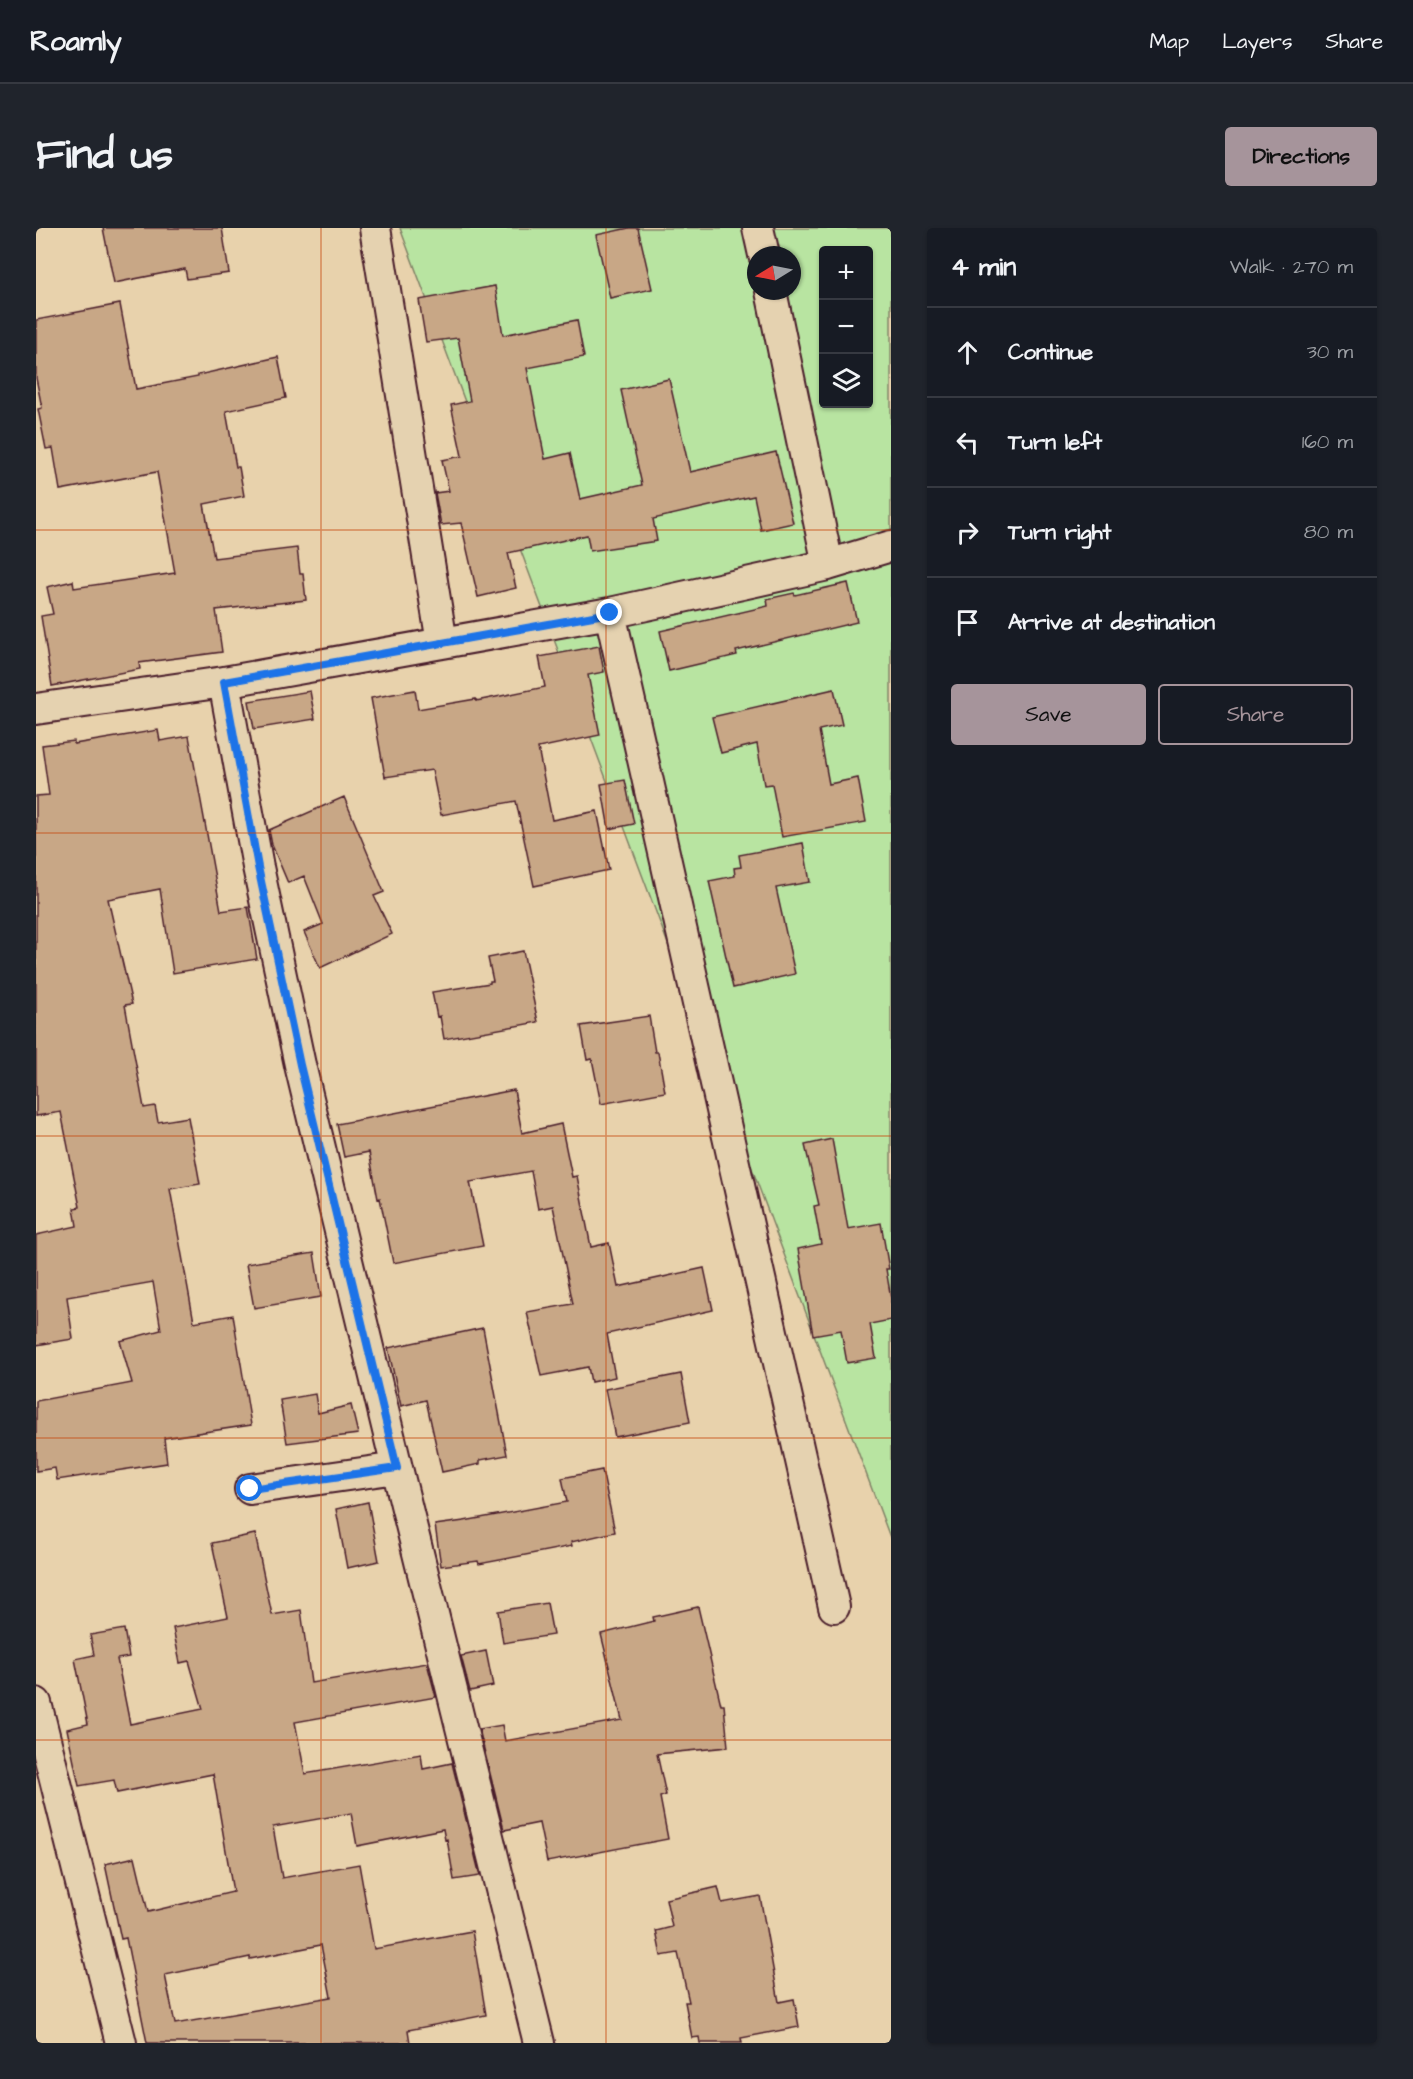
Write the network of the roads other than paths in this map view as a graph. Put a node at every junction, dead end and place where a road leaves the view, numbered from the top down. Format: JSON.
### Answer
{"nodes":[{"id":1,"x":375,"y":228,"type":"edge"},
{"id":2,"x":758,"y":228,"type":"edge"},
{"id":3,"x":762,"y":246,"type":"edge"},
{"id":4,"x":773,"y":300,"type":"edge"},
{"id":5,"x":891,"y":546,"type":"edge"},
{"id":6,"x":828,"y":566,"type":"junction"},
{"id":7,"x":610,"y":613,"type":"junction"},
{"id":8,"x":442,"y":643,"type":"junction"},
{"id":9,"x":224,"y":682,"type":"junction"},
{"id":10,"x":36,"y":709,"type":"edge"},
{"id":11,"x":397,"y":1468,"type":"junction"},
{"id":12,"x":250,"y":1489,"type":"dead end"},
{"id":13,"x":834,"y":1607,"type":"dead end"},
{"id":14,"x":36,"y":1703,"type":"edge"},
{"id":15,"x":121,"y":2043,"type":"edge"},
{"id":16,"x":539,"y":2043,"type":"edge"}],
"edges":[{"from":1,"to":8,"type":"street"},
{"from":2,"to":3,"type":"street"},
{"from":4,"to":6,"type":"street"},
{"from":5,"to":6,"type":"street"},
{"from":6,"to":7,"type":"street"},
{"from":7,"to":8,"type":"street"},
{"from":7,"to":13,"type":"street"},
{"from":8,"to":9,"type":"street"},
{"from":9,"to":10,"type":"street"},
{"from":9,"to":11,"type":"street"},
{"from":11,"to":12,"type":"street"},
{"from":11,"to":16,"type":"street"},
{"from":14,"to":15,"type":"street"}]}
